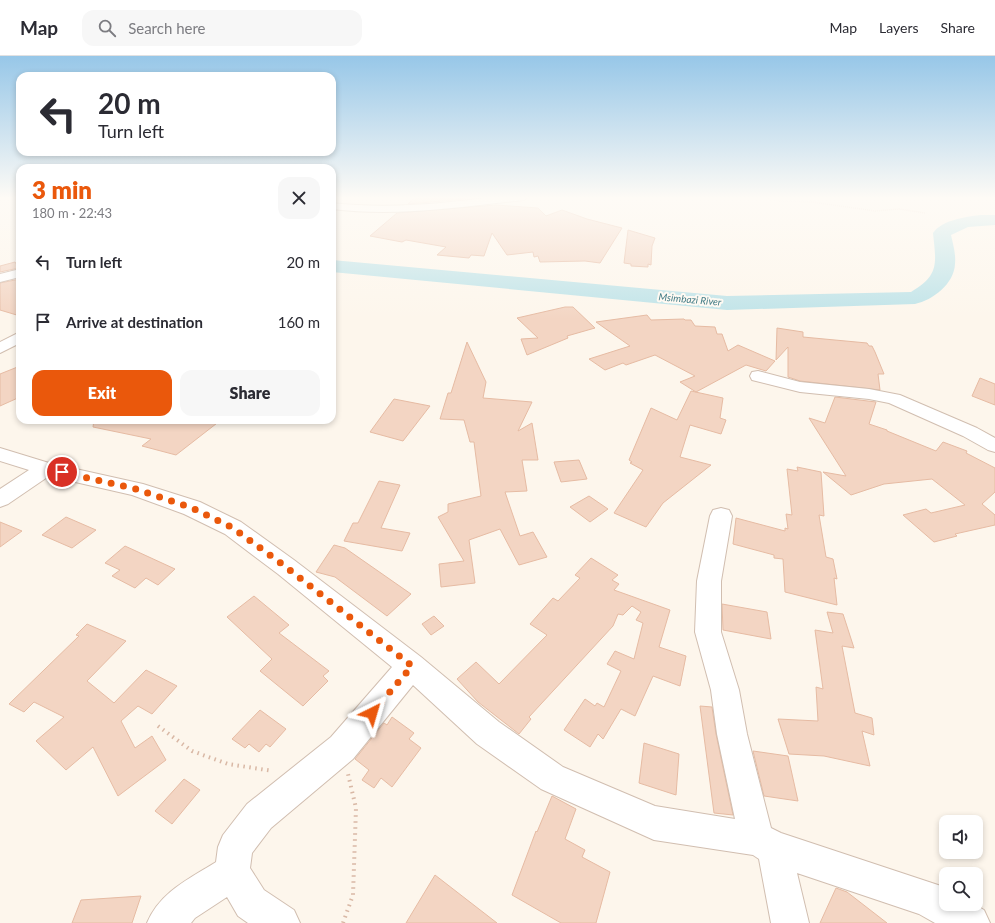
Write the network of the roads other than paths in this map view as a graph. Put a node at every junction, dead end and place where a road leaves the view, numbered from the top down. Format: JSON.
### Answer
{"nodes":[{"id":1,"x":16,"y":275,"type":"edge"},
{"id":2,"x":0,"y":278,"type":"edge"},
{"id":3,"x":16,"y":339,"type":"edge"},
{"id":4,"x":0,"y":348,"type":"edge"},
{"id":5,"x":758,"y":376,"type":"dead end"},
{"id":6,"x":995,"y":446,"type":"edge"},
{"id":7,"x":0,"y":454,"type":"edge"},
{"id":8,"x":46,"y":469,"type":"junction"},
{"id":9,"x":0,"y":499,"type":"edge"},
{"id":10,"x":721,"y":516,"type":"dead end"},
{"id":11,"x":412,"y":666,"type":"junction"},
{"id":12,"x":766,"y":844,"type":"junction"},
{"id":13,"x":232,"y":872,"type":"junction"},
{"id":14,"x":166,"y":923,"type":"edge"},
{"id":15,"x":281,"y":923,"type":"edge"},
{"id":16,"x":790,"y":923,"type":"edge"},
{"id":17,"x":970,"y":923,"type":"edge"}],
"edges":[{"from":1,"to":2,"type":"street"},
{"from":3,"to":4,"type":"street"},
{"from":5,"to":6,"type":"street"},
{"from":7,"to":8,"type":"street"},
{"from":8,"to":9,"type":"street"},
{"from":8,"to":11,"type":"street"},
{"from":10,"to":12,"type":"street"},
{"from":11,"to":12,"type":"street"},
{"from":11,"to":13,"type":"street"},
{"from":12,"to":16,"type":"street"},
{"from":12,"to":17,"type":"street"},
{"from":13,"to":14,"type":"street"},
{"from":13,"to":15,"type":"street"}]}
